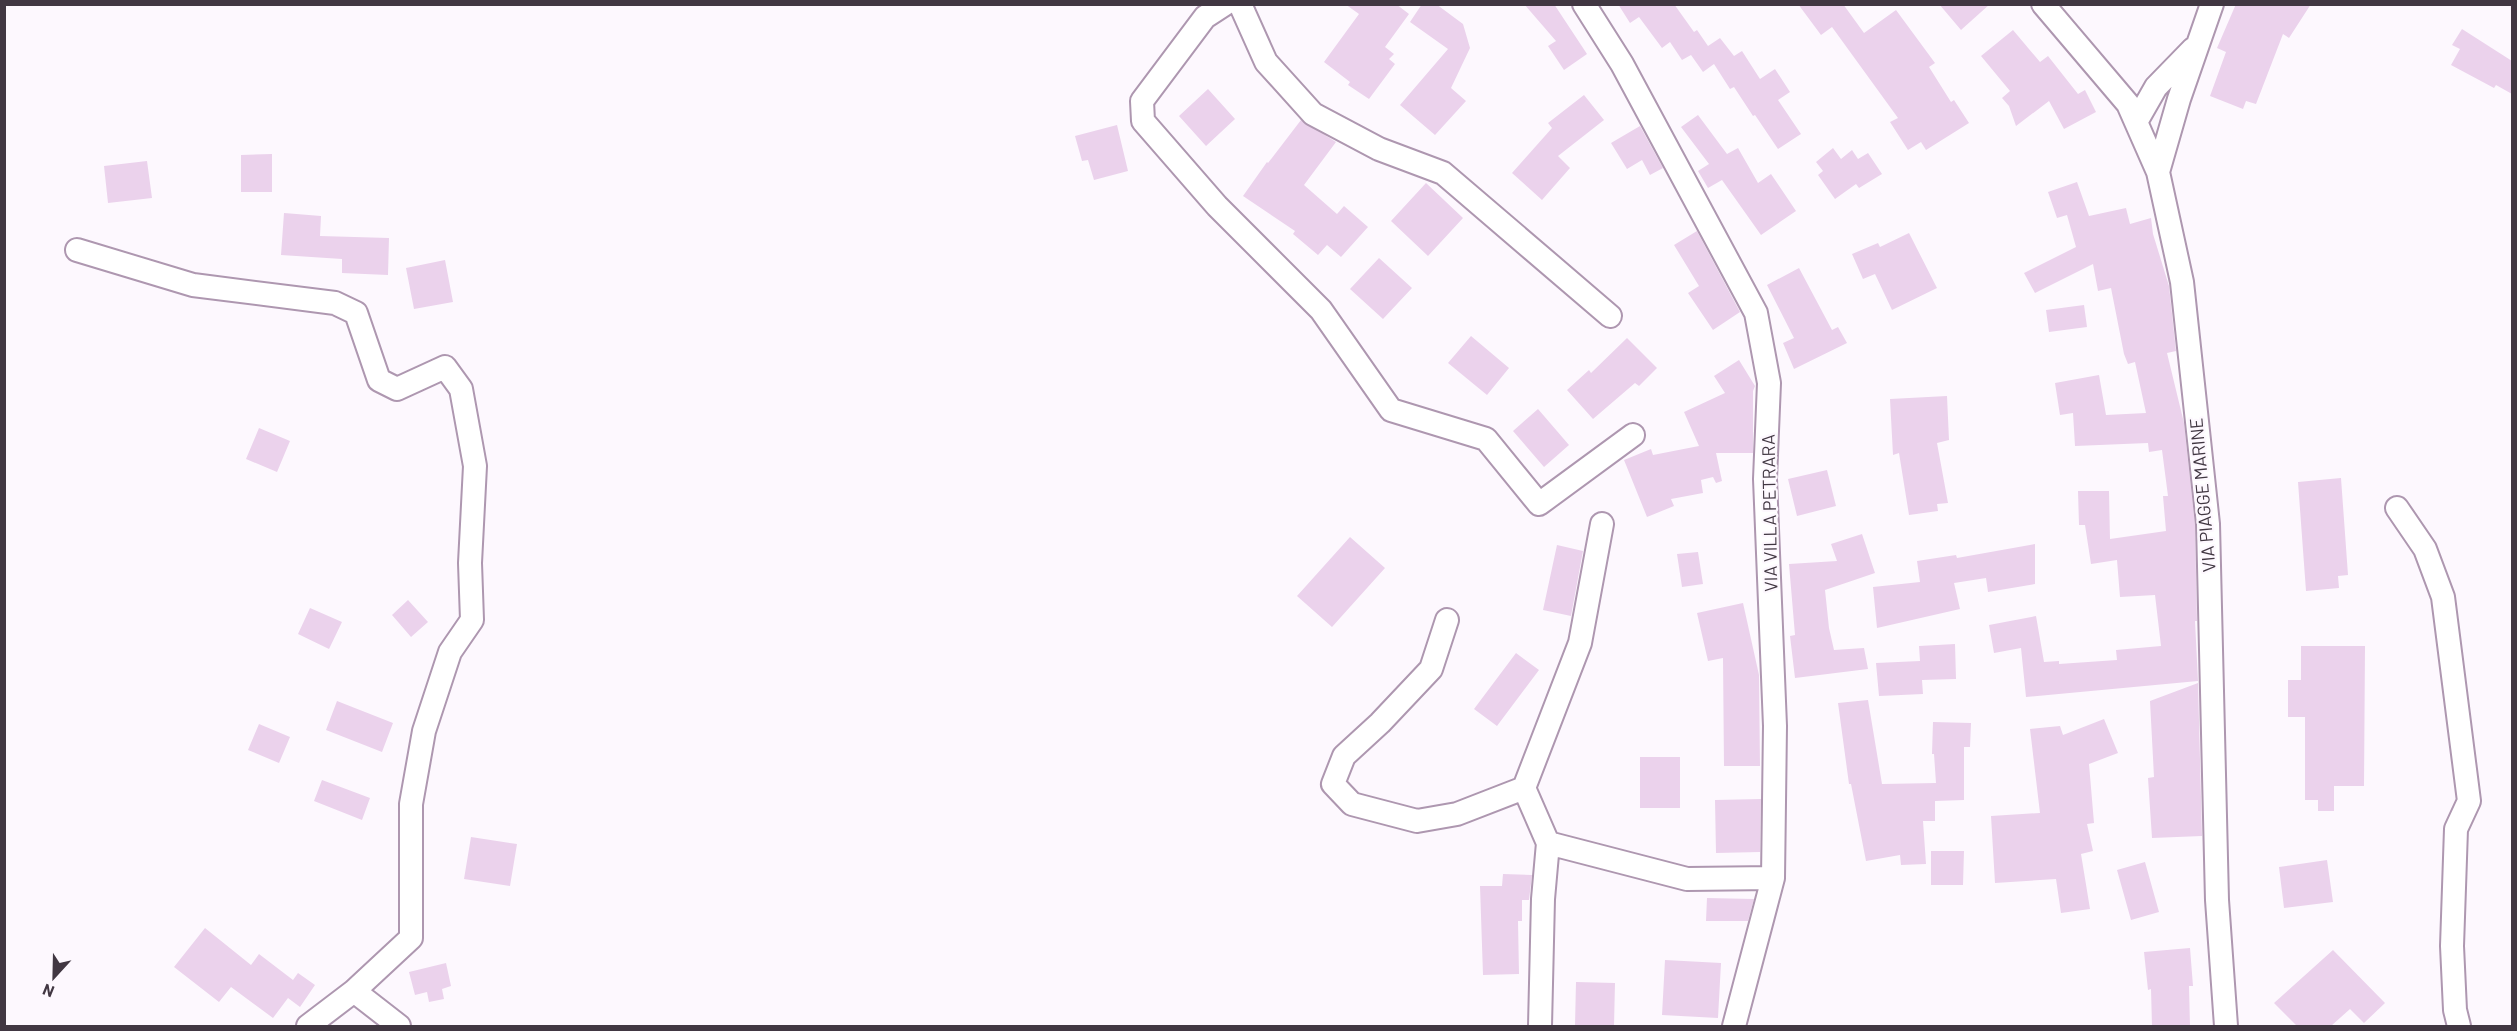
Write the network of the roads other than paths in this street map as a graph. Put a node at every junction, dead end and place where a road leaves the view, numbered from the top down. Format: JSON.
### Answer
{"nodes":[{"id":1,"x":1225,"y":4,"type":"edge"},
{"id":2,"x":1240,"y":4,"type":"edge"},
{"id":3,"x":1584,"y":4,"type":"edge"},
{"id":4,"x":2043,"y":4,"type":"edge"},
{"id":5,"x":2212,"y":4,"type":"edge"},
{"id":6,"x":2196,"y":46,"type":"junction"},
{"id":7,"x":2136,"y":122,"type":"junction"},
{"id":8,"x":2158,"y":172,"type":"junction"},
{"id":9,"x":77,"y":250,"type":"dead end"},
{"id":10,"x":1610,"y":316,"type":"dead end"},
{"id":11,"x":1634,"y":435,"type":"dead end"},
{"id":12,"x":2397,"y":508,"type":"dead end"},
{"id":13,"x":1602,"y":524,"type":"dead end"},
{"id":14,"x":1447,"y":620,"type":"dead end"},
{"id":15,"x":1524,"y":788,"type":"junction"},
{"id":16,"x":1548,"y":843,"type":"junction"},
{"id":17,"x":1773,"y":878,"type":"junction"},
{"id":18,"x":354,"y":992,"type":"junction"},
{"id":19,"x":308,"y":1026,"type":"edge"},
{"id":20,"x":399,"y":1026,"type":"edge"},
{"id":21,"x":1539,"y":1026,"type":"edge"},
{"id":22,"x":1734,"y":1026,"type":"edge"},
{"id":23,"x":2226,"y":1026,"type":"edge"},
{"id":24,"x":2459,"y":1026,"type":"edge"}],
"edges":[{"from":1,"to":11,"type":"street"},
{"from":2,"to":10,"type":"street"},
{"from":3,"to":17,"type":"street","name":"VIA VILLA PETRARA"},
{"from":4,"to":7,"type":"street","name":"VIA PIAGGE MARINE"},
{"from":5,"to":6,"type":"street"},
{"from":6,"to":7,"type":"street"},
{"from":6,"to":8,"type":"street"},
{"from":7,"to":8,"type":"street","name":"VIA PIAGGE MARINE"},
{"from":8,"to":23,"type":"street","name":"VIA PIAGGE MARINE"},
{"from":9,"to":18,"type":"street"},
{"from":12,"to":24,"type":"street"},
{"from":13,"to":15,"type":"street"},
{"from":14,"to":15,"type":"street"},
{"from":15,"to":16,"type":"street"},
{"from":16,"to":17,"type":"street"},
{"from":16,"to":21,"type":"street"},
{"from":17,"to":22,"type":"street","name":"VIA VILLA PETRARA"},
{"from":18,"to":19,"type":"street"},
{"from":18,"to":20,"type":"street"}]}
